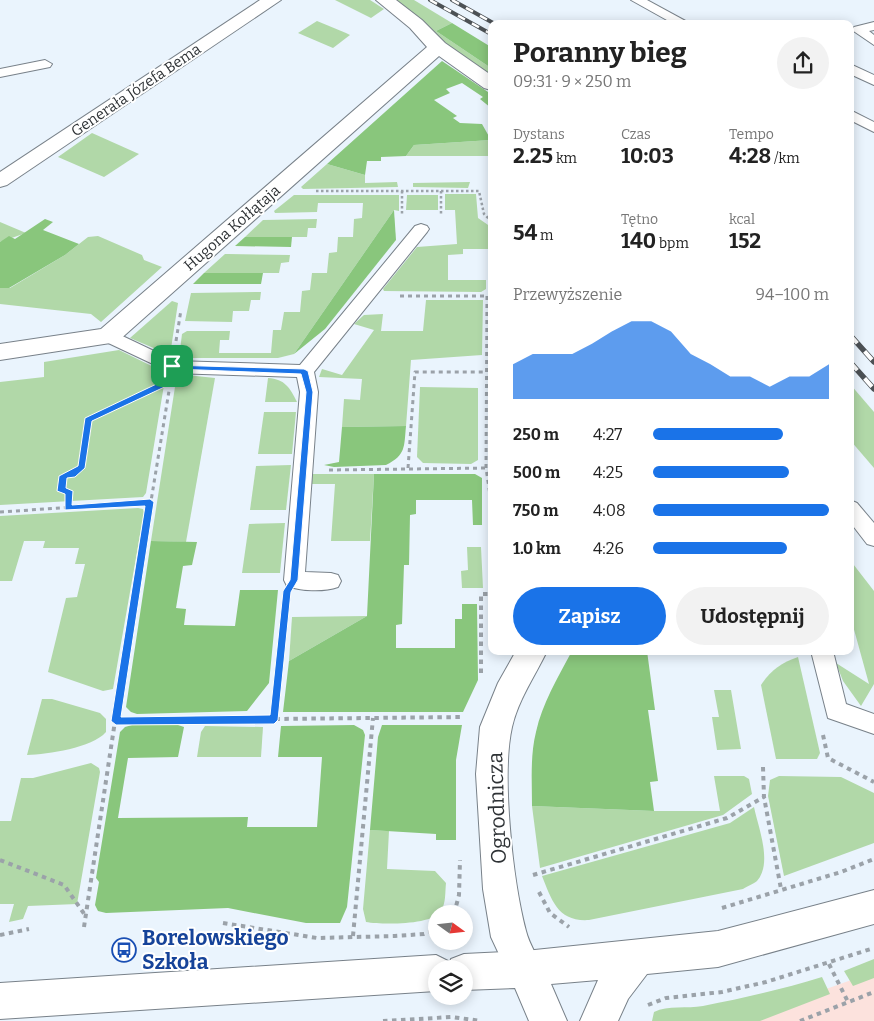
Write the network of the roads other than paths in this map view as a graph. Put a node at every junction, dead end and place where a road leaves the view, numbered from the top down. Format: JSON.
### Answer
{"nodes":[{"id":1,"x":272,"y":0,"type":"edge"},
{"id":2,"x":385,"y":0,"type":"edge"},
{"id":3,"x":636,"y":0,"type":"edge"},
{"id":4,"x":677,"y":20,"type":"edge"},
{"id":5,"x":874,"y":26,"type":"edge"},
{"id":6,"x":855,"y":31,"type":"edge"},
{"id":7,"x":874,"y":41,"type":"edge"},
{"id":8,"x":438,"y":47,"type":"junction"},
{"id":9,"x":45,"y":64,"type":"dead end"},
{"id":10,"x":854,"y":70,"type":"edge"},
{"id":11,"x":0,"y":73,"type":"edge"},
{"id":12,"x":874,"y":81,"type":"edge"},
{"id":13,"x":488,"y":82,"type":"edge"},
{"id":14,"x":854,"y":116,"type":"edge"},
{"id":15,"x":874,"y":128,"type":"edge"},
{"id":16,"x":0,"y":181,"type":"edge"},
{"id":17,"x":421,"y":229,"type":"dead end"},
{"id":18,"x":108,"y":336,"type":"junction"},
{"id":19,"x":0,"y":352,"type":"edge"},
{"id":20,"x":304,"y":371,"type":"junction"},
{"id":21,"x":854,"y":513,"type":"edge"},
{"id":22,"x":874,"y":538,"type":"edge"},
{"id":23,"x":330,"y":581,"type":"dead end"},
{"id":24,"x":530,"y":655,"type":"edge"},
{"id":25,"x":823,"y":655,"type":"edge"},
{"id":26,"x":874,"y":724,"type":"edge"},
{"id":27,"x":874,"y":907,"type":"edge"},
{"id":28,"x":639,"y":957,"type":"junction"},
{"id":29,"x":524,"y":969,"type":"junction"},
{"id":30,"x":473,"y":972,"type":"edge"},
{"id":31,"x":428,"y":974,"type":"edge"},
{"id":32,"x":0,"y":1001,"type":"edge"},
{"id":33,"x":548,"y":1021,"type":"edge"},
{"id":34,"x":599,"y":1021,"type":"edge"}],
"edges":[{"from":1,"to":16,"type":"street","name":"Generała Józefa Bema"},
{"from":2,"to":8,"type":"street"},
{"from":3,"to":4,"type":"lane"},
{"from":5,"to":6,"type":"lane"},
{"from":6,"to":7,"type":"lane"},
{"from":8,"to":13,"type":"street"},
{"from":8,"to":18,"type":"street","name":"Hugona Kołłątaja"},
{"from":9,"to":11,"type":"lane"},
{"from":10,"to":12,"type":"lane"},
{"from":14,"to":15,"type":"lane"},
{"from":17,"to":20,"type":"lane"},
{"from":18,"to":19,"type":"street"},
{"from":18,"to":20,"type":"lane"},
{"from":20,"to":23,"type":"lane"},
{"from":21,"to":22,"type":"lane"},
{"from":24,"to":29,"type":"street","name":"Ogrodnicza"},
{"from":25,"to":26,"type":"lane"},
{"from":27,"to":28,"type":"street"},
{"from":28,"to":29,"type":"street"},
{"from":28,"to":34,"type":"street"},
{"from":29,"to":30,"type":"street"},
{"from":29,"to":33,"type":"street","name":"Ogrodnicza"},
{"from":31,"to":32,"type":"street"}]}
